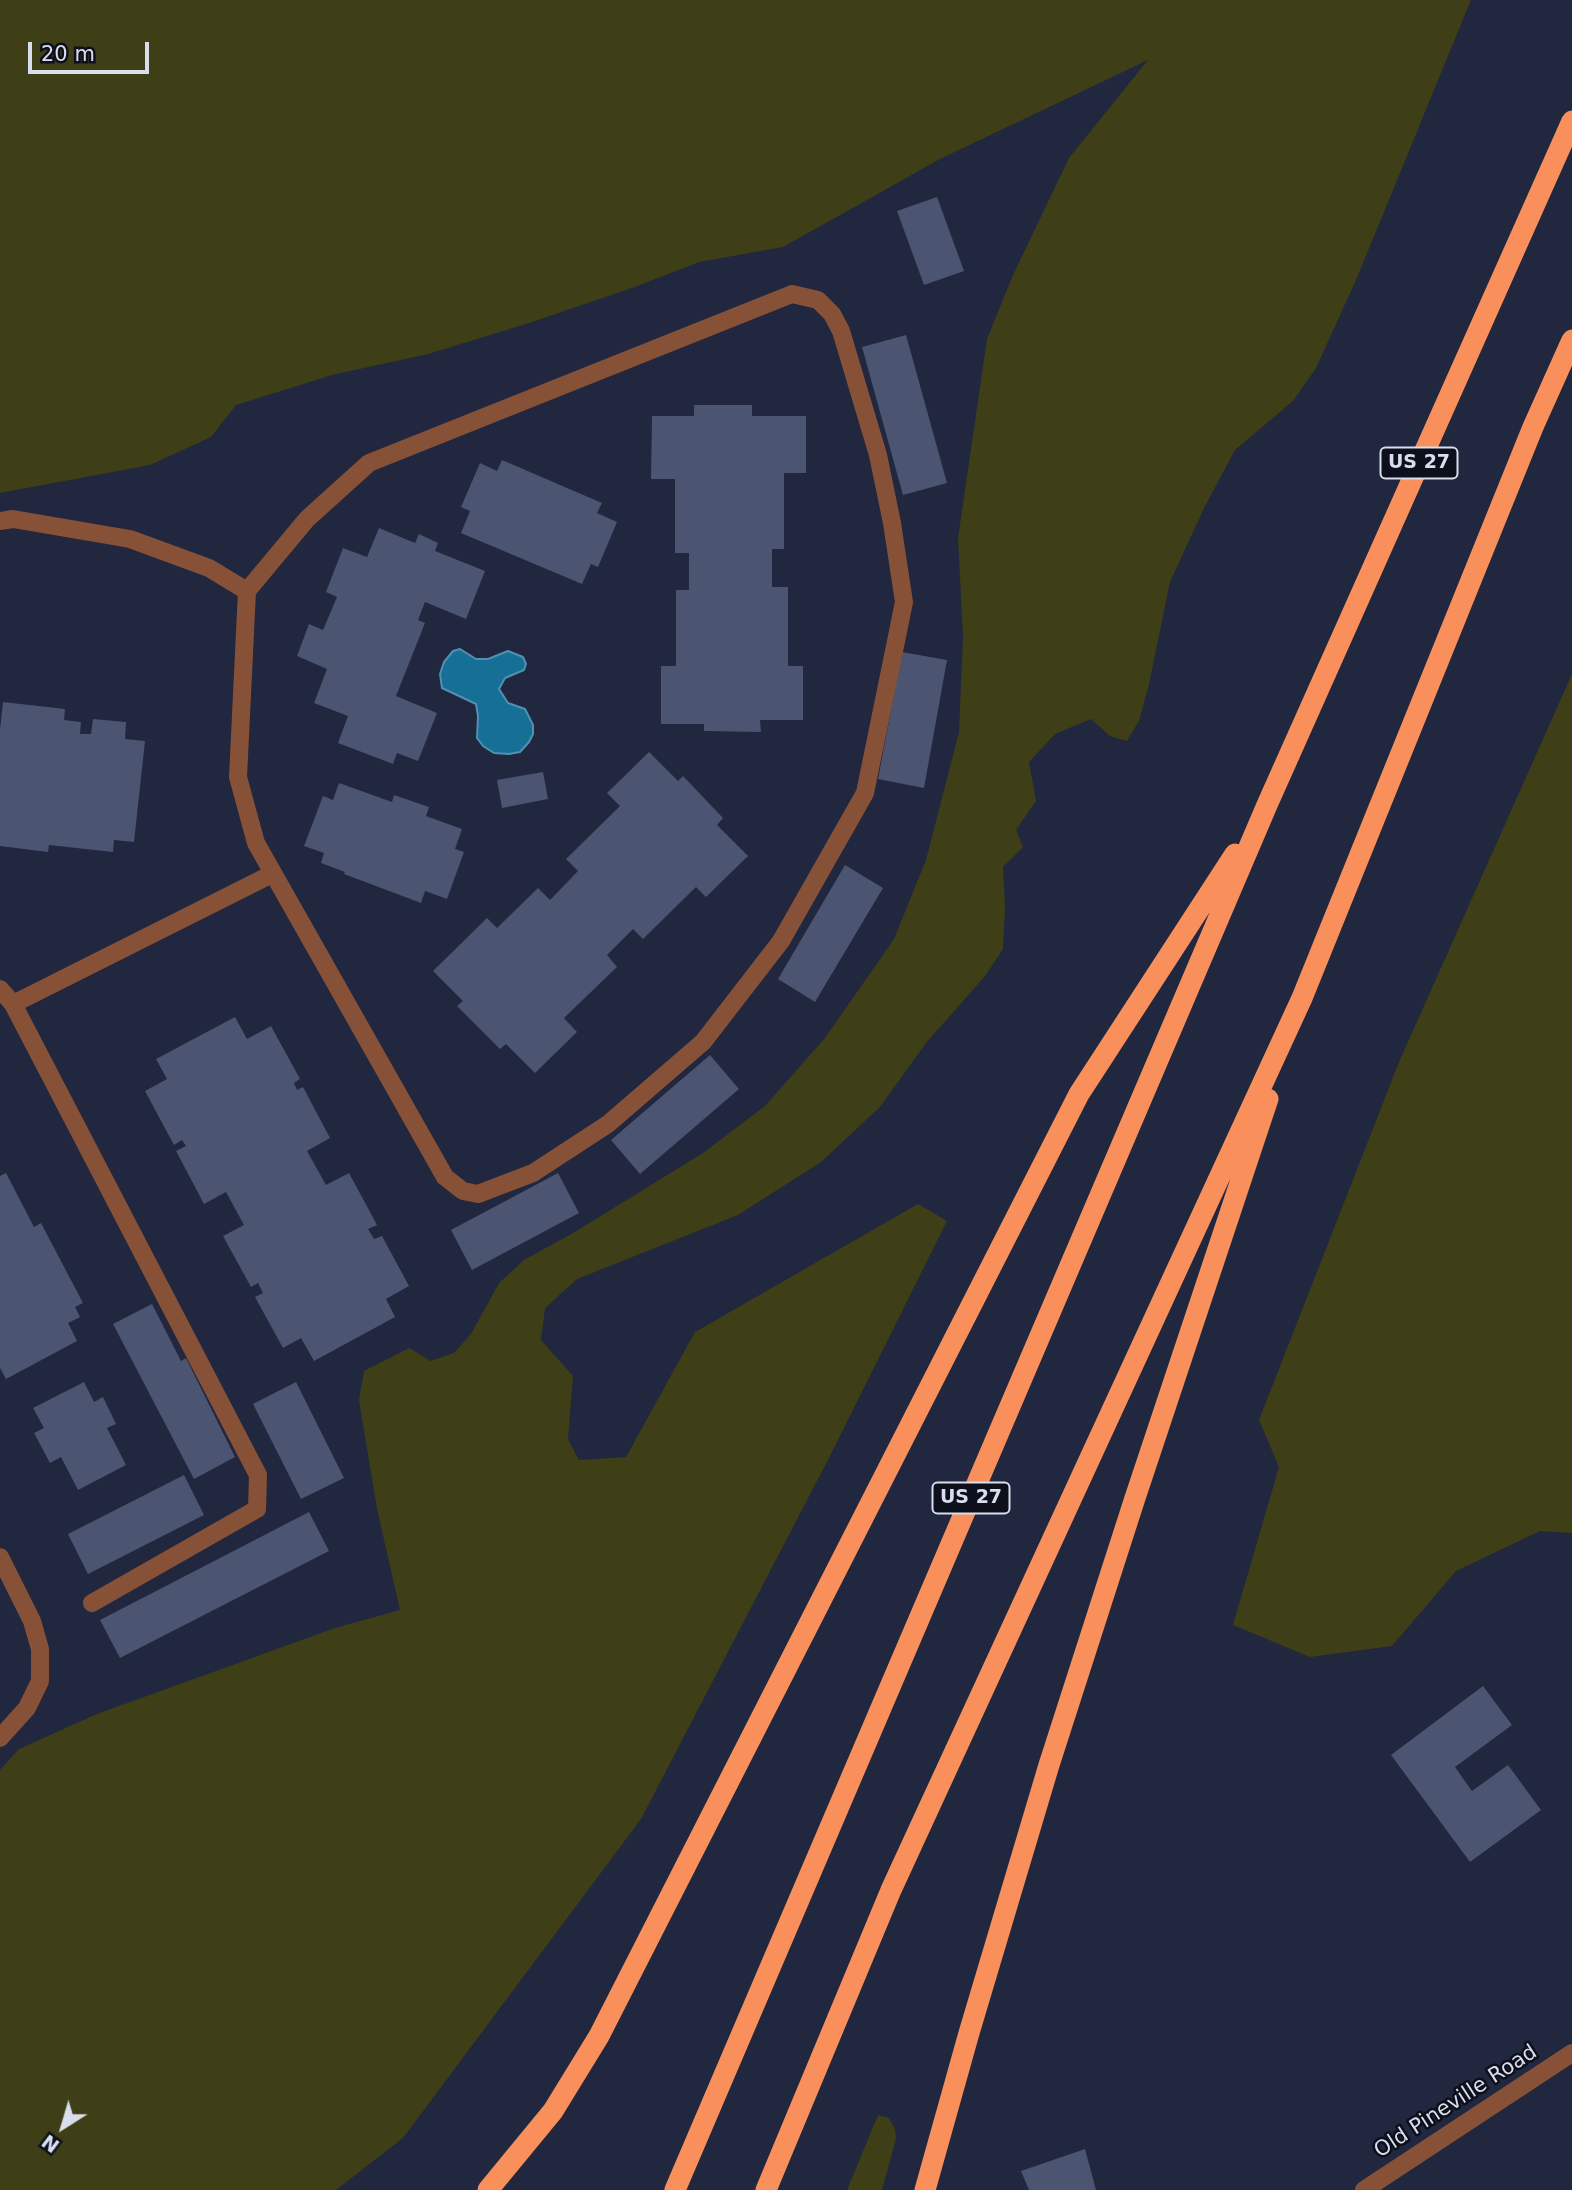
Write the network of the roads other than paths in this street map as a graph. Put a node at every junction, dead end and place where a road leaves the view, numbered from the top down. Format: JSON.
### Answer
{"nodes":[{"id":1,"x":1572,"y":121,"type":"edge"},
{"id":2,"x":1572,"y":340,"type":"edge"},
{"id":3,"x":0,"y":521,"type":"edge"},
{"id":4,"x":247,"y":591,"type":"junction"},
{"id":5,"x":1267,"y":805,"type":"junction"},
{"id":6,"x":272,"y":874,"type":"junction"},
{"id":7,"x":0,"y":989,"type":"edge"},
{"id":8,"x":1302,"y":998,"type":"junction"},
{"id":9,"x":13,"y":1004,"type":"junction"},
{"id":10,"x":1,"y":1559,"type":"edge"},
{"id":11,"x":92,"y":1603,"type":"dead end"},
{"id":12,"x":0,"y":1738,"type":"edge"},
{"id":13,"x":1572,"y":2053,"type":"edge"},
{"id":14,"x":488,"y":2190,"type":"edge"},
{"id":15,"x":675,"y":2190,"type":"edge"},
{"id":16,"x":766,"y":2190,"type":"edge"},
{"id":17,"x":925,"y":2190,"type":"edge"},
{"id":18,"x":1364,"y":2190,"type":"edge"}],
"edges":[{"from":1,"to":5,"type":"highway","number":"US 27"},
{"from":2,"to":8,"type":"highway"},
{"from":3,"to":4,"type":"street"},
{"from":4,"to":6,"type":"street"},
{"from":4,"to":6,"type":"street"},
{"from":5,"to":14,"type":"highway"},
{"from":5,"to":15,"type":"highway","number":"US 27"},
{"from":6,"to":9,"type":"street"},
{"from":7,"to":9,"type":"street"},
{"from":8,"to":16,"type":"highway"},
{"from":8,"to":17,"type":"highway"},
{"from":9,"to":11,"type":"street"},
{"from":10,"to":12,"type":"street"},
{"from":13,"to":18,"type":"street","name":"Old Pineville Road"}]}
